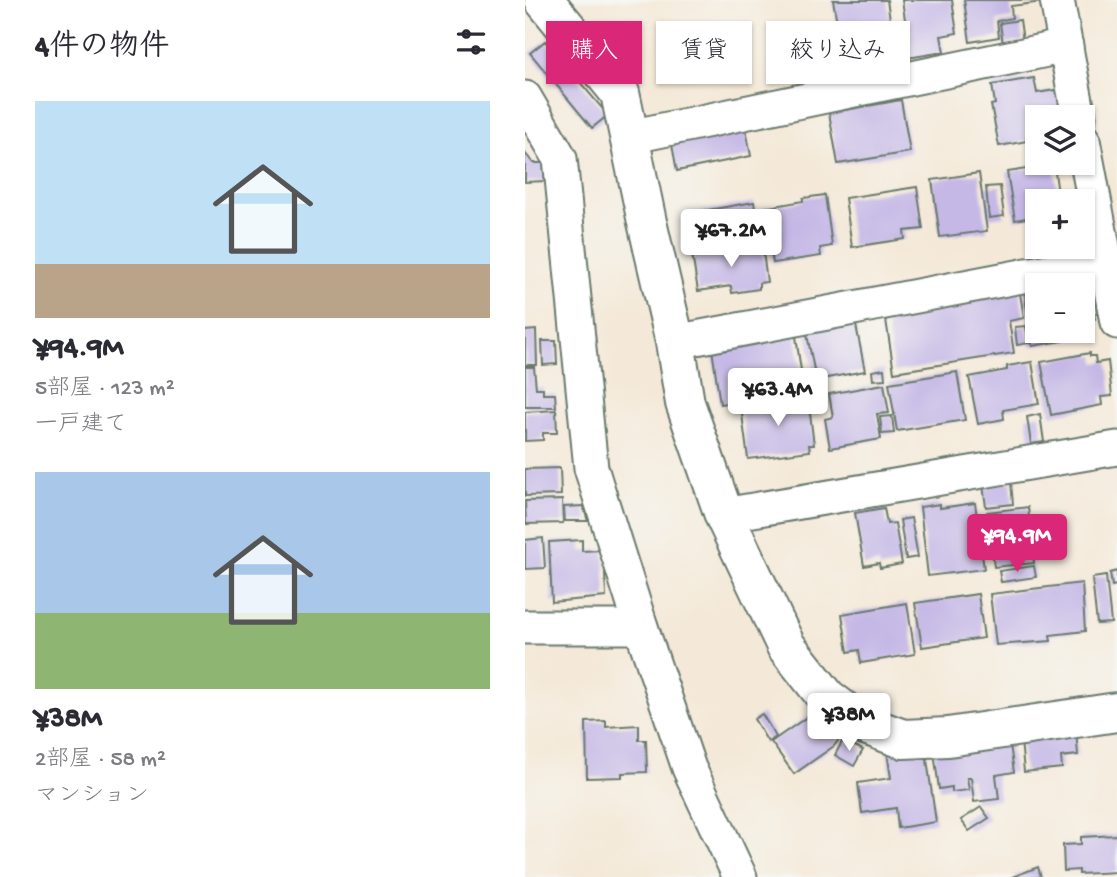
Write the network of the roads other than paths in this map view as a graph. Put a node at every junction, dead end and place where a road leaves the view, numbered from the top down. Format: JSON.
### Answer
{"nodes":[{"id":1,"x":544,"y":0,"type":"edge"},
{"id":2,"x":1057,"y":0,"type":"edge"},
{"id":3,"x":1066,"y":46,"type":"junction"},
{"id":4,"x":525,"y":98,"type":"edge"},
{"id":5,"x":1077,"y":105,"type":"edge"},
{"id":6,"x":629,"y":137,"type":"junction"},
{"id":7,"x":1090,"y":175,"type":"edge"},
{"id":8,"x":1106,"y":260,"type":"junction"},
{"id":9,"x":1117,"y":322,"type":"edge"},
{"id":10,"x":675,"y":342,"type":"junction"},
{"id":11,"x":1117,"y":448,"type":"edge"},
{"id":12,"x":724,"y":515,"type":"junction"},
{"id":13,"x":525,"y":627,"type":"edge"},
{"id":14,"x":641,"y":628,"type":"junction"},
{"id":15,"x":1117,"y":712,"type":"edge"},
{"id":16,"x":740,"y":877,"type":"edge"}],
"edges":[{"from":1,"to":6,"type":"street"},
{"from":2,"to":3,"type":"street"},
{"from":3,"to":5,"type":"street"},
{"from":3,"to":6,"type":"street"},
{"from":4,"to":14,"type":"street"},
{"from":6,"to":10,"type":"street"},
{"from":7,"to":8,"type":"street"},
{"from":8,"to":9,"type":"street"},
{"from":8,"to":10,"type":"street"},
{"from":10,"to":12,"type":"street"},
{"from":11,"to":12,"type":"street"},
{"from":12,"to":15,"type":"street"},
{"from":13,"to":14,"type":"street"},
{"from":14,"to":16,"type":"street"}]}
